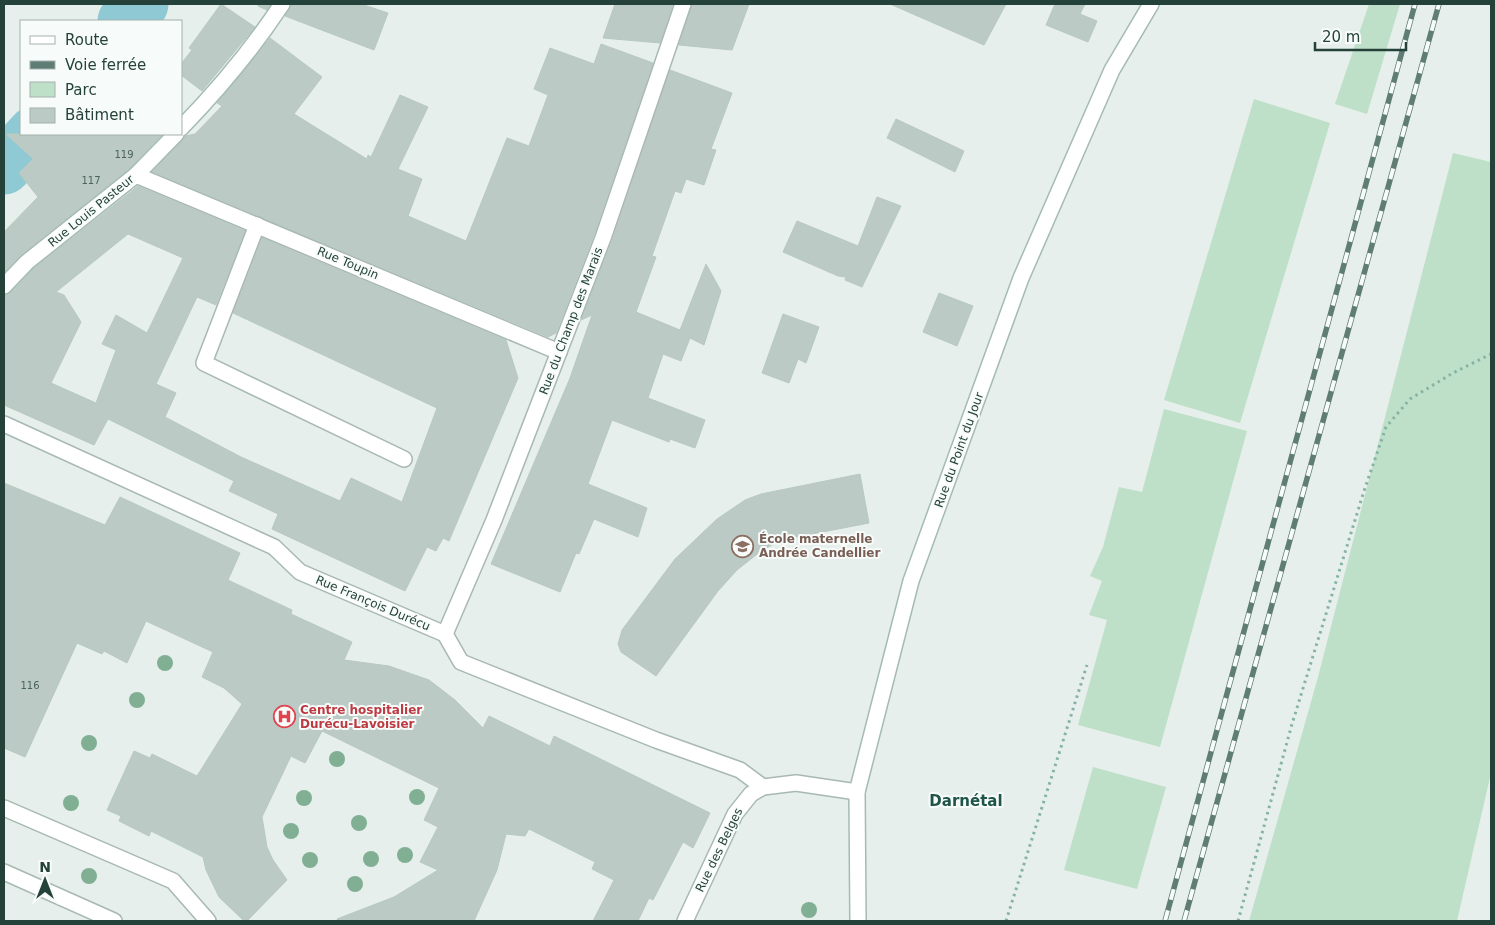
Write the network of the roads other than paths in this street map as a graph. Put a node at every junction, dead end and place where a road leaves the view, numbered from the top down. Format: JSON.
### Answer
{"nodes":[{"id":1,"x":282,"y":4,"type":"edge"},
{"id":2,"x":682,"y":4,"type":"edge"},
{"id":3,"x":1151,"y":4,"type":"edge"},
{"id":4,"x":182,"y":127,"type":"edge"},
{"id":5,"x":175,"y":135,"type":"edge"},
{"id":6,"x":136,"y":175,"type":"junction"},
{"id":7,"x":257,"y":225,"type":"junction"},
{"id":8,"x":4,"y":286,"type":"edge"},
{"id":9,"x":559,"y":352,"type":"junction"},
{"id":10,"x":4,"y":424,"type":"edge"},
{"id":11,"x":404,"y":459,"type":"dead end"},
{"id":12,"x":445,"y":634,"type":"junction"},
{"id":13,"x":763,"y":787,"type":"junction"},
{"id":14,"x":857,"y":792,"type":"junction"},
{"id":15,"x":4,"y":808,"type":"edge"},
{"id":16,"x":4,"y":872,"type":"edge"},
{"id":17,"x":114,"y":921,"type":"edge"},
{"id":18,"x":208,"y":921,"type":"edge"},
{"id":19,"x":685,"y":921,"type":"edge"},
{"id":20,"x":858,"y":921,"type":"edge"}],
"edges":[{"from":1,"to":4,"type":"street"},
{"from":2,"to":9,"type":"street","name":"Rue du Champ des Marais"},
{"from":3,"to":14,"type":"street","name":"Rue du Point du Jour"},
{"from":5,"to":6,"type":"street","name":"Rue Louis Pasteur"},
{"from":6,"to":7,"type":"street","name":"Rue Toupin"},
{"from":6,"to":8,"type":"street","name":"Rue Louis Pasteur"},
{"from":7,"to":9,"type":"street","name":"Rue Toupin"},
{"from":7,"to":11,"type":"street"},
{"from":9,"to":12,"type":"street","name":"Rue du Champ des Marais"},
{"from":10,"to":12,"type":"street","name":"Rue François Durécu"},
{"from":12,"to":13,"type":"street","name":"Rue François Durécu"},
{"from":13,"to":14,"type":"street"},
{"from":13,"to":19,"type":"street","name":"Rue des Belges"},
{"from":14,"to":20,"type":"street","name":"Rue du Point du Jour"},
{"from":15,"to":18,"type":"street"},
{"from":16,"to":17,"type":"street"}]}
